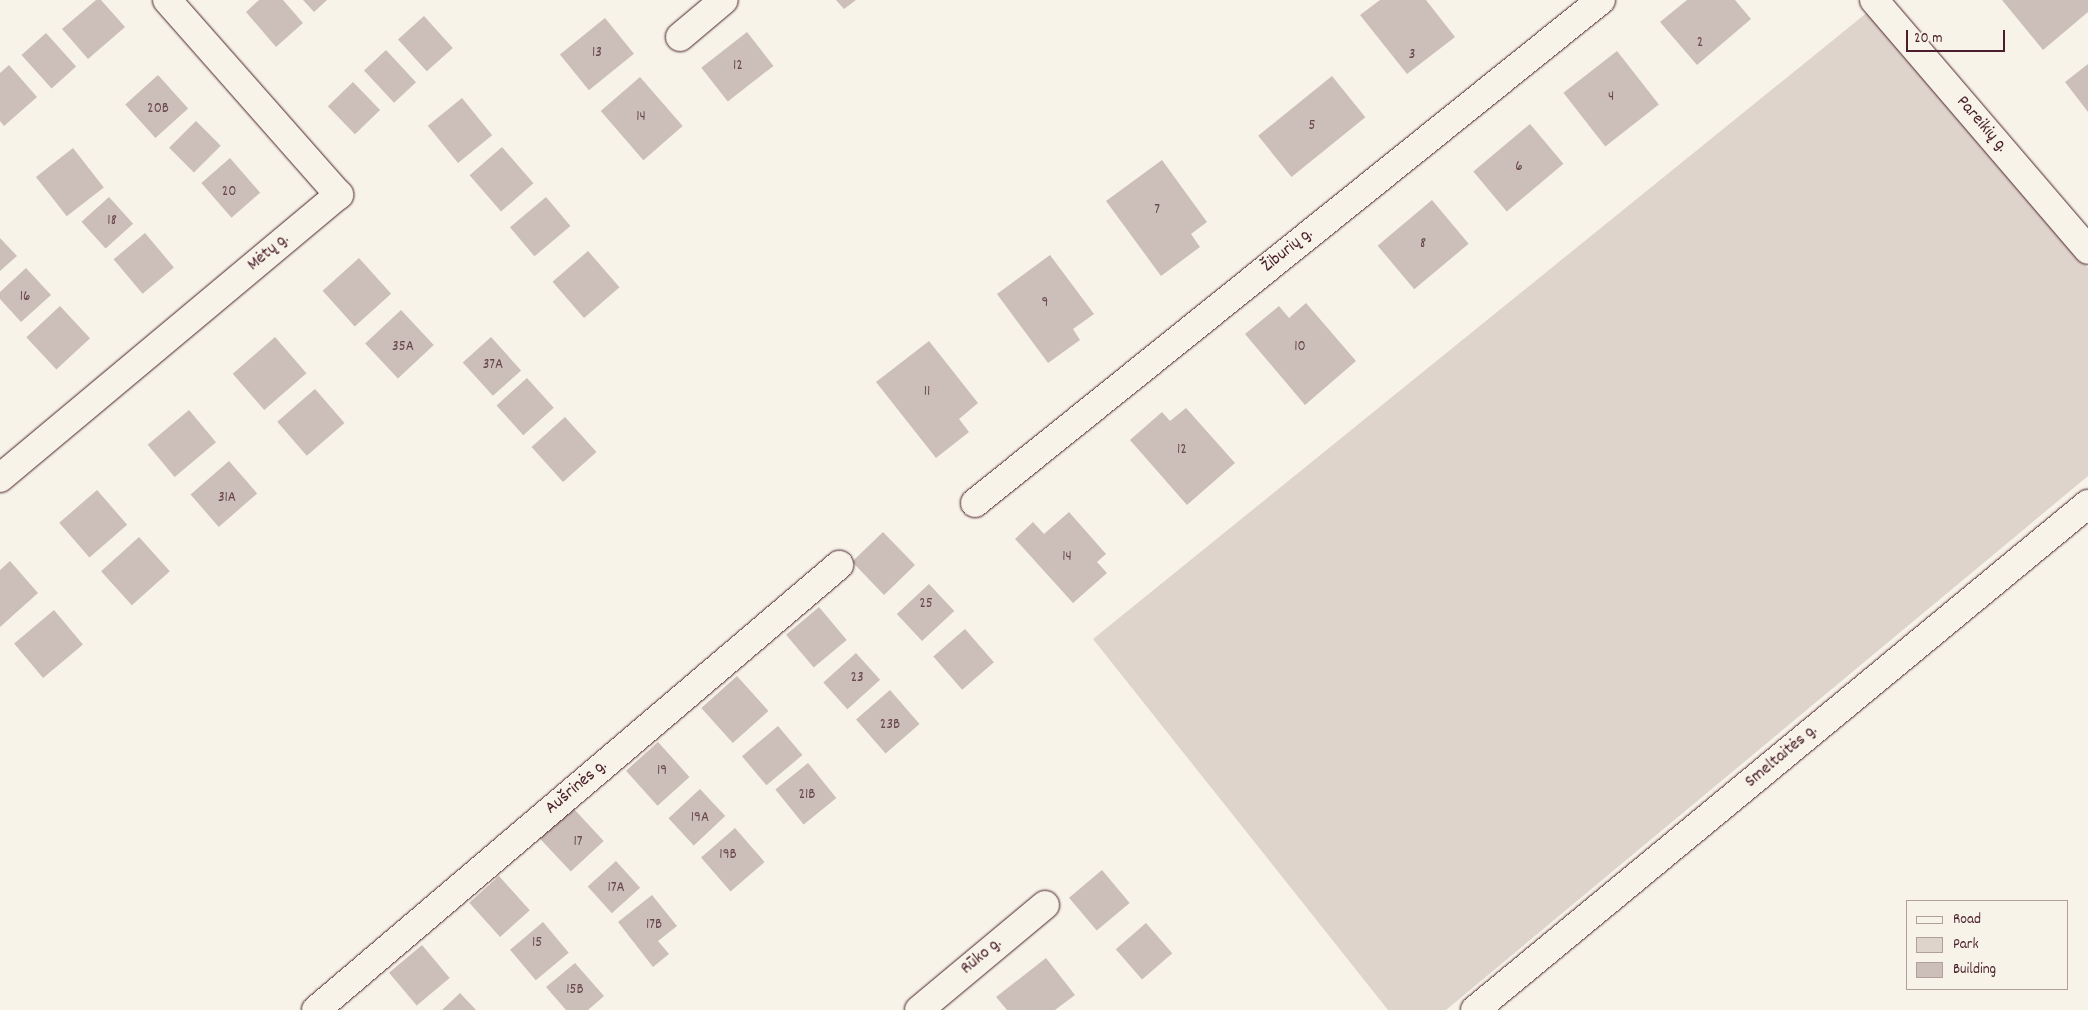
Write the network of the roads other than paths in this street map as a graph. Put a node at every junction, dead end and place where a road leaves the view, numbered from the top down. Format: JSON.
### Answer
{"nodes":[{"id":1,"x":167,"y":0,"type":"edge"},
{"id":2,"x":724,"y":0,"type":"edge"},
{"id":3,"x":1601,"y":0,"type":"edge"},
{"id":4,"x":1874,"y":0,"type":"edge"},
{"id":5,"x":680,"y":37,"type":"dead end"},
{"id":6,"x":2088,"y":250,"type":"edge"},
{"id":7,"x":0,"y":478,"type":"edge"},
{"id":8,"x":976,"y":503,"type":"dead end"},
{"id":9,"x":2088,"y":504,"type":"edge"},
{"id":10,"x":838,"y":565,"type":"dead end"},
{"id":11,"x":1045,"y":905,"type":"dead end"},
{"id":12,"x":316,"y":1010,"type":"edge"},
{"id":13,"x":919,"y":1010,"type":"edge"},
{"id":14,"x":1475,"y":1010,"type":"edge"}],
"edges":[{"from":1,"to":7,"type":"street","name":"Mėtų g."},
{"from":2,"to":5,"type":"street"},
{"from":3,"to":8,"type":"street","name":"Žiburių g."},
{"from":4,"to":6,"type":"street","name":"Pareikių g."},
{"from":9,"to":14,"type":"street","name":"Smeltaitės g."},
{"from":10,"to":12,"type":"street","name":"Aušrinės g."},
{"from":11,"to":13,"type":"street","name":"Rūko g."}]}
